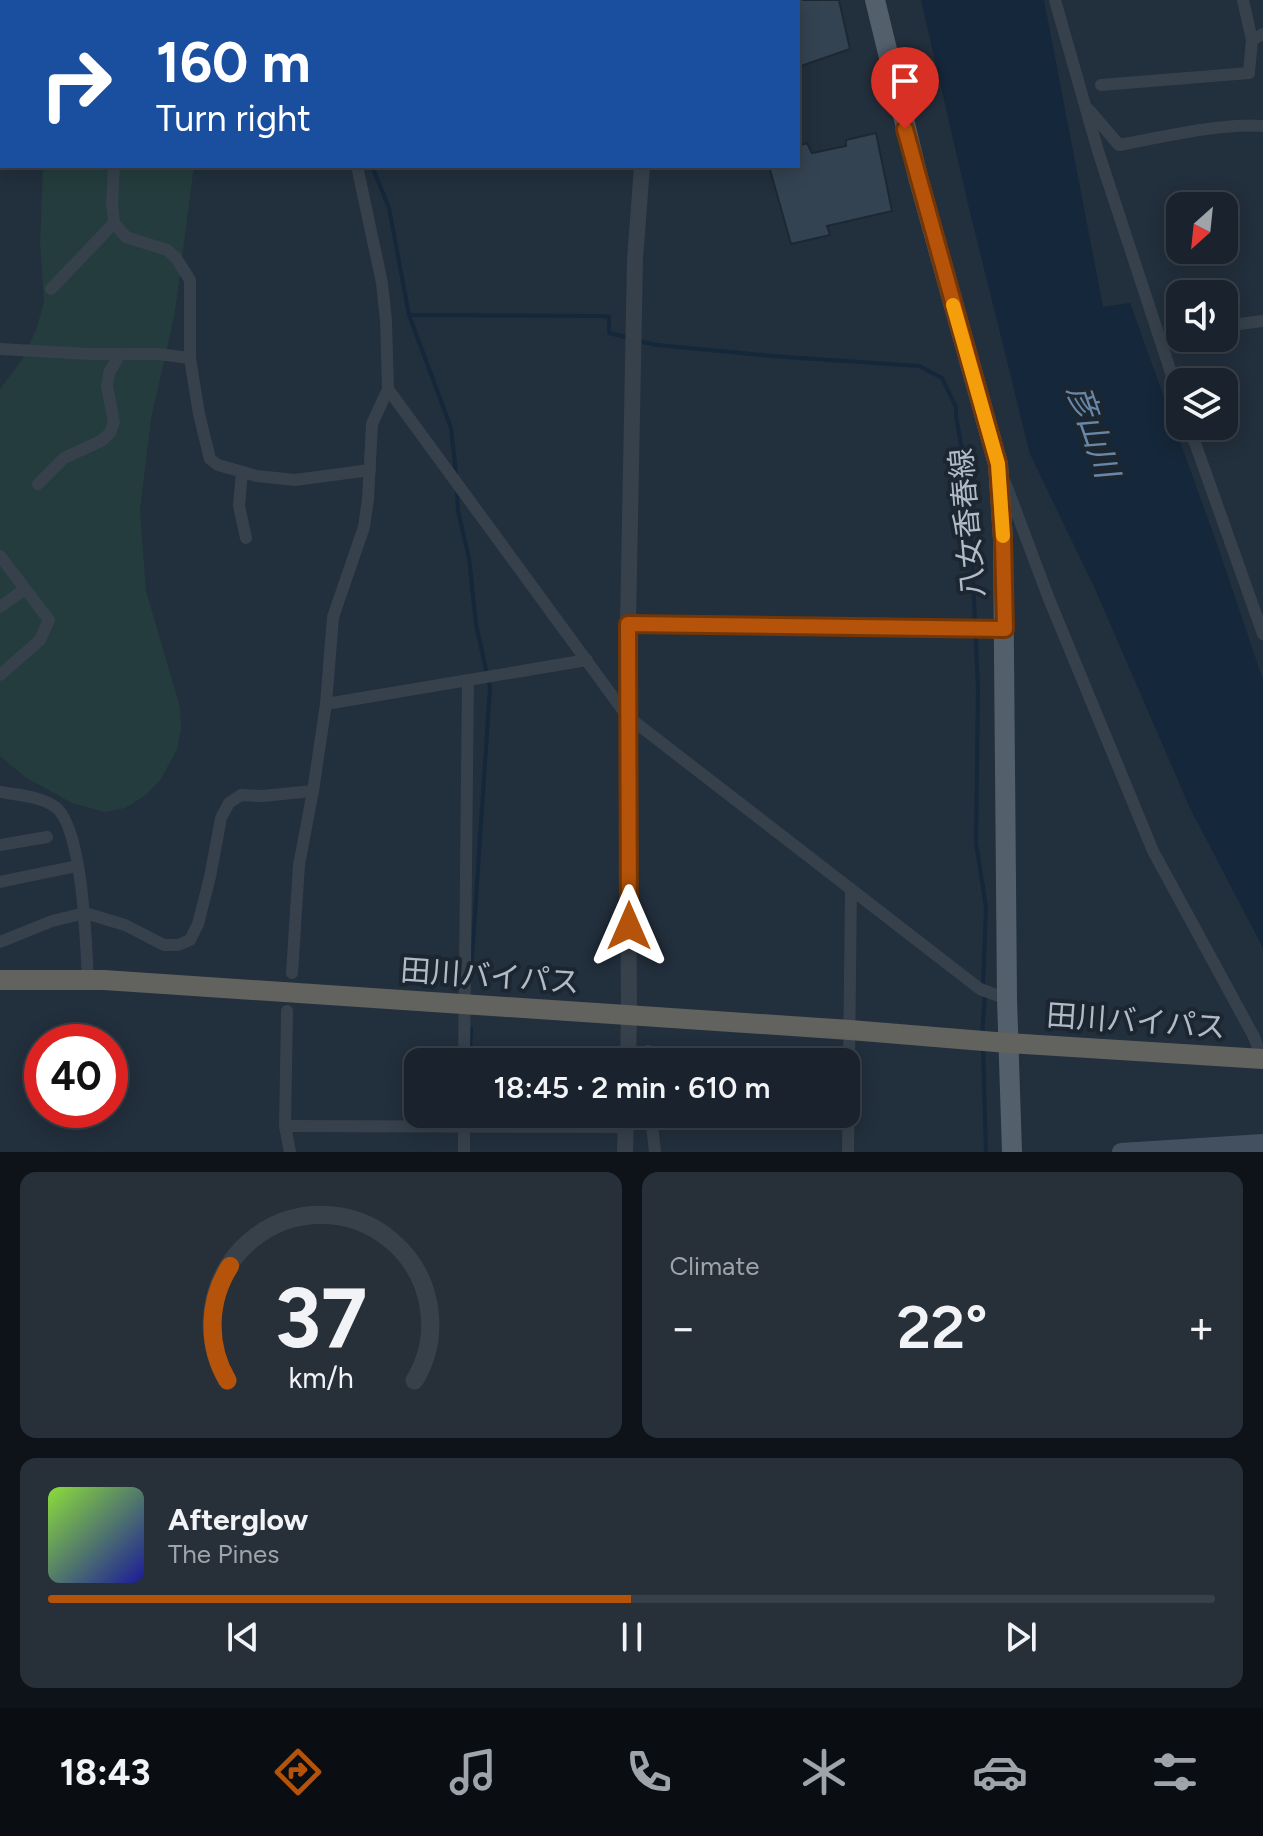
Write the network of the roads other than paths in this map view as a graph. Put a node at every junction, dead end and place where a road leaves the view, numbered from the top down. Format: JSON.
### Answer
{"nodes":[{"id":1,"x":875,"y":0,"type":"edge"},
{"id":2,"x":1055,"y":0,"type":"edge"},
{"id":3,"x":1243,"y":0,"type":"edge"},
{"id":4,"x":1258,"y":37,"type":"edge"},
{"id":5,"x":1101,"y":85,"type":"dead end"},
{"id":6,"x":1084,"y":104,"type":"junction"},
{"id":7,"x":1263,"y":126,"type":"edge"},
{"id":8,"x":114,"y":168,"type":"edge"},
{"id":9,"x":357,"y":168,"type":"edge"},
{"id":10,"x":642,"y":168,"type":"edge"},
{"id":11,"x":114,"y":223,"type":"junction"},
{"id":12,"x":51,"y":289,"type":"dead end"},
{"id":13,"x":1263,"y":321,"type":"edge"},
{"id":14,"x":1238,"y":324,"type":"edge"},
{"id":15,"x":0,"y":349,"type":"edge"},
{"id":16,"x":120,"y":354,"type":"junction"},
{"id":17,"x":190,"y":358,"type":"junction"},
{"id":18,"x":1169,"y":368,"type":"edge"},
{"id":19,"x":388,"y":389,"type":"junction"},
{"id":20,"x":1194,"y":440,"type":"edge"},
{"id":21,"x":998,"y":464,"type":"junction"},
{"id":22,"x":370,"y":470,"type":"junction"},
{"id":23,"x":242,"y":472,"type":"junction"},
{"id":24,"x":38,"y":484,"type":"dead end"},
{"id":25,"x":246,"y":538,"type":"dead end"},
{"id":26,"x":0,"y":556,"type":"edge"},
{"id":27,"x":25,"y":589,"type":"junction"},
{"id":28,"x":0,"y":607,"type":"edge"},
{"id":29,"x":628,"y":624,"type":"junction"},
{"id":30,"x":1005,"y":629,"type":"junction"},
{"id":31,"x":1263,"y":634,"type":"edge"},
{"id":32,"x":587,"y":660,"type":"junction"},
{"id":33,"x":0,"y":675,"type":"edge"},
{"id":34,"x":468,"y":680,"type":"junction"},
{"id":35,"x":326,"y":704,"type":"junction"},
{"id":36,"x":627,"y":716,"type":"junction"},
{"id":37,"x":313,"y":791,"type":"junction"},
{"id":38,"x":0,"y":792,"type":"edge"},
{"id":39,"x":47,"y":837,"type":"dead end"},
{"id":40,"x":0,"y":845,"type":"edge"},
{"id":41,"x":77,"y":866,"type":"junction"},
{"id":42,"x":0,"y":882,"type":"edge"},
{"id":43,"x":851,"y":889,"type":"junction"},
{"id":44,"x":85,"y":913,"type":"junction"},
{"id":45,"x":0,"y":942,"type":"edge"},
{"id":46,"x":292,"y":973,"type":"dead end"},
{"id":47,"x":0,"y":980,"type":"edge"},
{"id":48,"x":88,"y":980,"type":"junction"},
{"id":49,"x":1007,"y":999,"type":"junction"},
{"id":50,"x":464,"y":1004,"type":"junction"},
{"id":51,"x":287,"y":1011,"type":"dead end"},
{"id":52,"x":629,"y":1015,"type":"junction"},
{"id":53,"x":850,"y":1030,"type":"junction"},
{"id":54,"x":1008,"y":1043,"type":"junction"},
{"id":55,"x":464,"y":1048,"type":"edge"},
{"id":56,"x":628,"y":1048,"type":"edge"},
{"id":57,"x":1263,"y":1059,"type":"edge"},
{"id":58,"x":404,"y":1122,"type":"edge"},
{"id":59,"x":285,"y":1126,"type":"junction"},
{"id":60,"x":464,"y":1128,"type":"edge"},
{"id":61,"x":626,"y":1128,"type":"edge"},
{"id":62,"x":653,"y":1128,"type":"edge"},
{"id":63,"x":1250,"y":1147,"type":"edge"},
{"id":64,"x":290,"y":1152,"type":"edge"},
{"id":65,"x":464,"y":1152,"type":"edge"},
{"id":66,"x":625,"y":1152,"type":"edge"},
{"id":67,"x":655,"y":1152,"type":"edge"},
{"id":68,"x":848,"y":1152,"type":"edge"},
{"id":69,"x":1012,"y":1152,"type":"edge"},
{"id":70,"x":1121,"y":1152,"type":"edge"}],
"edges":[{"from":1,"to":21,"type":"main road","name":"八女香春線"},
{"from":2,"to":6,"type":"street"},
{"from":3,"to":4,"type":"street"},
{"from":4,"to":5,"type":"street"},
{"from":6,"to":7,"type":"street"},
{"from":6,"to":18,"type":"street"},
{"from":8,"to":11,"type":"street"},
{"from":9,"to":19,"type":"street"},
{"from":10,"to":29,"type":"street"},
{"from":11,"to":12,"type":"street"},
{"from":11,"to":17,"type":"street"},
{"from":13,"to":14,"type":"street"},
{"from":15,"to":16,"type":"street"},
{"from":16,"to":17,"type":"street"},
{"from":16,"to":24,"type":"street"},
{"from":17,"to":23,"type":"street"},
{"from":19,"to":22,"type":"street"},
{"from":19,"to":32,"type":"street"},
{"from":20,"to":31,"type":"street"},
{"from":21,"to":30,"type":"main road","name":"八女香春線"},
{"from":21,"to":57,"type":"street"},
{"from":22,"to":23,"type":"street"},
{"from":22,"to":35,"type":"street"},
{"from":23,"to":25,"type":"street"},
{"from":26,"to":27,"type":"street"},
{"from":27,"to":28,"type":"street"},
{"from":27,"to":33,"type":"street"},
{"from":29,"to":30,"type":"street"},
{"from":29,"to":36,"type":"street"},
{"from":30,"to":49,"type":"main road","name":"八女香春線"},
{"from":32,"to":34,"type":"street"},
{"from":32,"to":36,"type":"street"},
{"from":34,"to":35,"type":"street"},
{"from":34,"to":50,"type":"street"},
{"from":35,"to":37,"type":"street"},
{"from":36,"to":43,"type":"street"},
{"from":36,"to":52,"type":"street"},
{"from":37,"to":44,"type":"street"},
{"from":37,"to":46,"type":"street"},
{"from":38,"to":41,"type":"street"},
{"from":39,"to":40,"type":"street"},
{"from":41,"to":42,"type":"street"},
{"from":41,"to":44,"type":"street"},
{"from":43,"to":49,"type":"street"},
{"from":43,"to":53,"type":"street"},
{"from":44,"to":45,"type":"street"},
{"from":44,"to":48,"type":"street"},
{"from":47,"to":48,"type":"highway","name":"田川バイパス"},
{"from":48,"to":50,"type":"highway","name":"田川バイパス"},
{"from":49,"to":54,"type":"main road","name":"八女香春線"},
{"from":50,"to":52,"type":"highway","name":"田川バイパス"},
{"from":50,"to":55,"type":"street"},
{"from":51,"to":59,"type":"street"},
{"from":52,"to":53,"type":"highway","name":"田川バイパス"},
{"from":52,"to":56,"type":"street"},
{"from":53,"to":54,"type":"highway","name":"田川バイパス"},
{"from":53,"to":68,"type":"street"},
{"from":54,"to":57,"type":"highway","name":"田川バイパス"},
{"from":54,"to":69,"type":"main road","name":"八女香春線"},
{"from":58,"to":59,"type":"street"},
{"from":59,"to":64,"type":"street"},
{"from":60,"to":65,"type":"street"},
{"from":61,"to":66,"type":"street"},
{"from":62,"to":67,"type":"street"},
{"from":63,"to":70,"type":"main road"}]}
